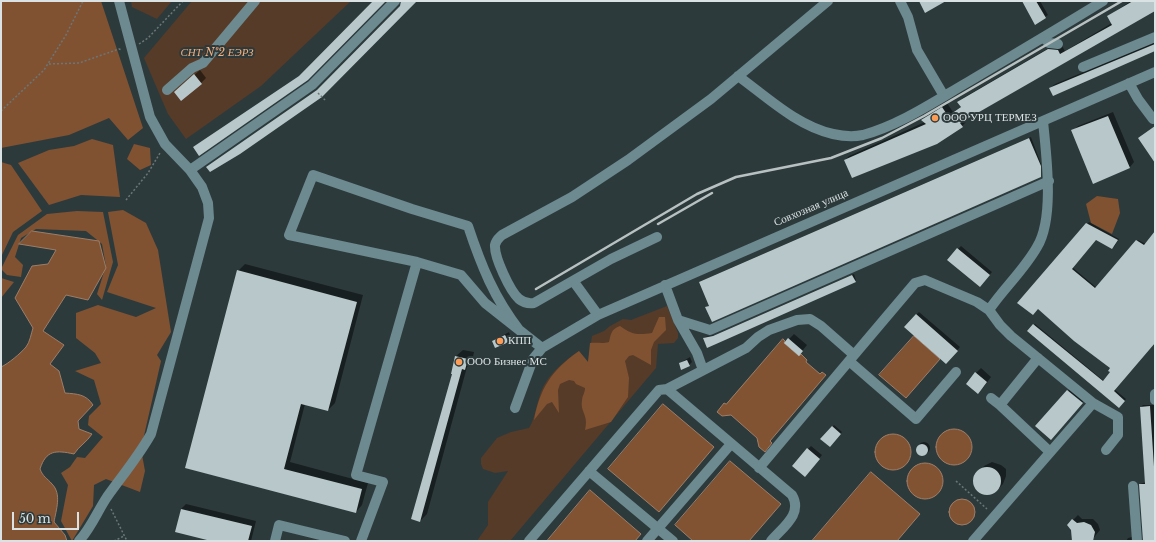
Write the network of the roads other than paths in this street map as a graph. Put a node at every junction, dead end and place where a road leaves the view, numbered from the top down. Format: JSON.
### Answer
{"nodes":[{"id":1,"x":119,"y":1,"type":"edge"},
{"id":2,"x":255,"y":1,"type":"edge"},
{"id":3,"x":395,"y":1,"type":"edge"},
{"id":4,"x":828,"y":1,"type":"edge"},
{"id":5,"x":900,"y":1,"type":"edge"},
{"id":6,"x":1102,"y":1,"type":"edge"},
{"id":7,"x":1155,"y":37,"type":"edge"},
{"id":8,"x":1044,"y":38,"type":"junction"},
{"id":9,"x":1058,"y":44,"type":"dead end"},
{"id":10,"x":1083,"y":67,"type":"dead end"},
{"id":11,"x":1155,"y":72,"type":"edge"},
{"id":12,"x":738,"y":76,"type":"junction"},
{"id":13,"x":1129,"y":83,"type":"junction"},
{"id":14,"x":167,"y":90,"type":"dead end"},
{"id":15,"x":944,"y":96,"type":"junction"},
{"id":16,"x":1155,"y":117,"type":"edge"},
{"id":17,"x":1043,"y":121,"type":"junction"},
{"id":18,"x":190,"y":170,"type":"junction"},
{"id":19,"x":1049,"y":181,"type":"junction"},
{"id":20,"x":657,"y":237,"type":"dead end"},
{"id":21,"x":417,"y":262,"type":"junction"},
{"id":22,"x":574,"y":282,"type":"junction"},
{"id":23,"x":665,"y":285,"type":"junction"},
{"id":24,"x":989,"y":310,"type":"junction"},
{"id":25,"x":598,"y":316,"type":"junction"},
{"id":26,"x":678,"y":320,"type":"junction"},
{"id":27,"x":520,"y":331,"type":"junction"},
{"id":28,"x":542,"y":348,"type":"junction"},
{"id":29,"x":851,"y":358,"type":"junction"},
{"id":30,"x":1038,"y":358,"type":"junction"},
{"id":31,"x":703,"y":370,"type":"junction"},
{"id":32,"x":956,"y":372,"type":"dead end"},
{"id":33,"x":667,"y":389,"type":"junction"},
{"id":34,"x":1155,"y":394,"type":"edge"},
{"id":35,"x":991,"y":398,"type":"dead end"},
{"id":36,"x":1155,"y":400,"type":"edge"},
{"id":37,"x":1093,"y":403,"type":"junction"},
{"id":38,"x":1000,"y":405,"type":"junction"},
{"id":39,"x":515,"y":408,"type":"dead end"},
{"id":40,"x":731,"y":444,"type":"junction"},
{"id":41,"x":1106,"y":450,"type":"dead end"},
{"id":42,"x":1050,"y":452,"type":"junction"},
{"id":43,"x":759,"y":468,"type":"junction"},
{"id":44,"x":589,"y":471,"type":"junction"},
{"id":45,"x":1134,"y":486,"type":"dead end"},
{"id":46,"x":658,"y":528,"type":"junction"},
{"id":47,"x":79,"y":541,"type":"edge"},
{"id":48,"x":275,"y":541,"type":"edge"},
{"id":49,"x":345,"y":541,"type":"edge"},
{"id":50,"x":361,"y":541,"type":"edge"},
{"id":51,"x":529,"y":541,"type":"edge"},
{"id":52,"x":647,"y":541,"type":"edge"},
{"id":53,"x":673,"y":541,"type":"edge"},
{"id":54,"x":771,"y":541,"type":"edge"},
{"id":55,"x":973,"y":541,"type":"edge"},
{"id":56,"x":1137,"y":541,"type":"edge"}],
"edges":[{"from":1,"to":18,"type":"street"},
{"from":2,"to":14,"type":"street"},
{"from":3,"to":18,"type":"street"},
{"from":4,"to":12,"type":"street"},
{"from":5,"to":15,"type":"street"},
{"from":6,"to":8,"type":"street"},
{"from":7,"to":10,"type":"street"},
{"from":8,"to":9,"type":"street"},
{"from":8,"to":15,"type":"street"},
{"from":11,"to":13,"type":"street","name":"Совхозная улица"},
{"from":12,"to":15,"type":"street"},
{"from":12,"to":22,"type":"street"},
{"from":13,"to":16,"type":"street"},
{"from":13,"to":17,"type":"street","name":"Совхозная улица"},
{"from":17,"to":19,"type":"street"},
{"from":17,"to":23,"type":"street","name":"Совхозная улица"},
{"from":18,"to":47,"type":"street"},
{"from":19,"to":24,"type":"street"},
{"from":19,"to":26,"type":"street"},
{"from":20,"to":22,"type":"street"},
{"from":21,"to":27,"type":"street"},
{"from":21,"to":27,"type":"street"},
{"from":21,"to":50,"type":"street"},
{"from":22,"to":25,"type":"street"},
{"from":23,"to":25,"type":"street","name":"Совхозная улица"},
{"from":23,"to":26,"type":"street"},
{"from":24,"to":29,"type":"street"},
{"from":24,"to":30,"type":"street"},
{"from":25,"to":28,"type":"street","name":"Совхозная улица"},
{"from":26,"to":31,"type":"street"},
{"from":27,"to":28,"type":"street"},
{"from":28,"to":39,"type":"street","name":"Совхозная улица"},
{"from":29,"to":31,"type":"street"},
{"from":29,"to":32,"type":"street"},
{"from":29,"to":43,"type":"street"},
{"from":30,"to":37,"type":"street"},
{"from":30,"to":38,"type":"street"},
{"from":31,"to":33,"type":"street"},
{"from":33,"to":40,"type":"street"},
{"from":33,"to":44,"type":"street"},
{"from":34,"to":36,"type":"street"},
{"from":35,"to":38,"type":"street"},
{"from":37,"to":41,"type":"street"},
{"from":37,"to":42,"type":"street"},
{"from":38,"to":42,"type":"street"},
{"from":40,"to":43,"type":"street"},
{"from":40,"to":46,"type":"street"},
{"from":42,"to":55,"type":"street"},
{"from":43,"to":54,"type":"street"},
{"from":44,"to":46,"type":"street"},
{"from":44,"to":51,"type":"street"},
{"from":45,"to":56,"type":"street"},
{"from":46,"to":52,"type":"street"},
{"from":46,"to":53,"type":"street"},
{"from":48,"to":49,"type":"street"}]}
